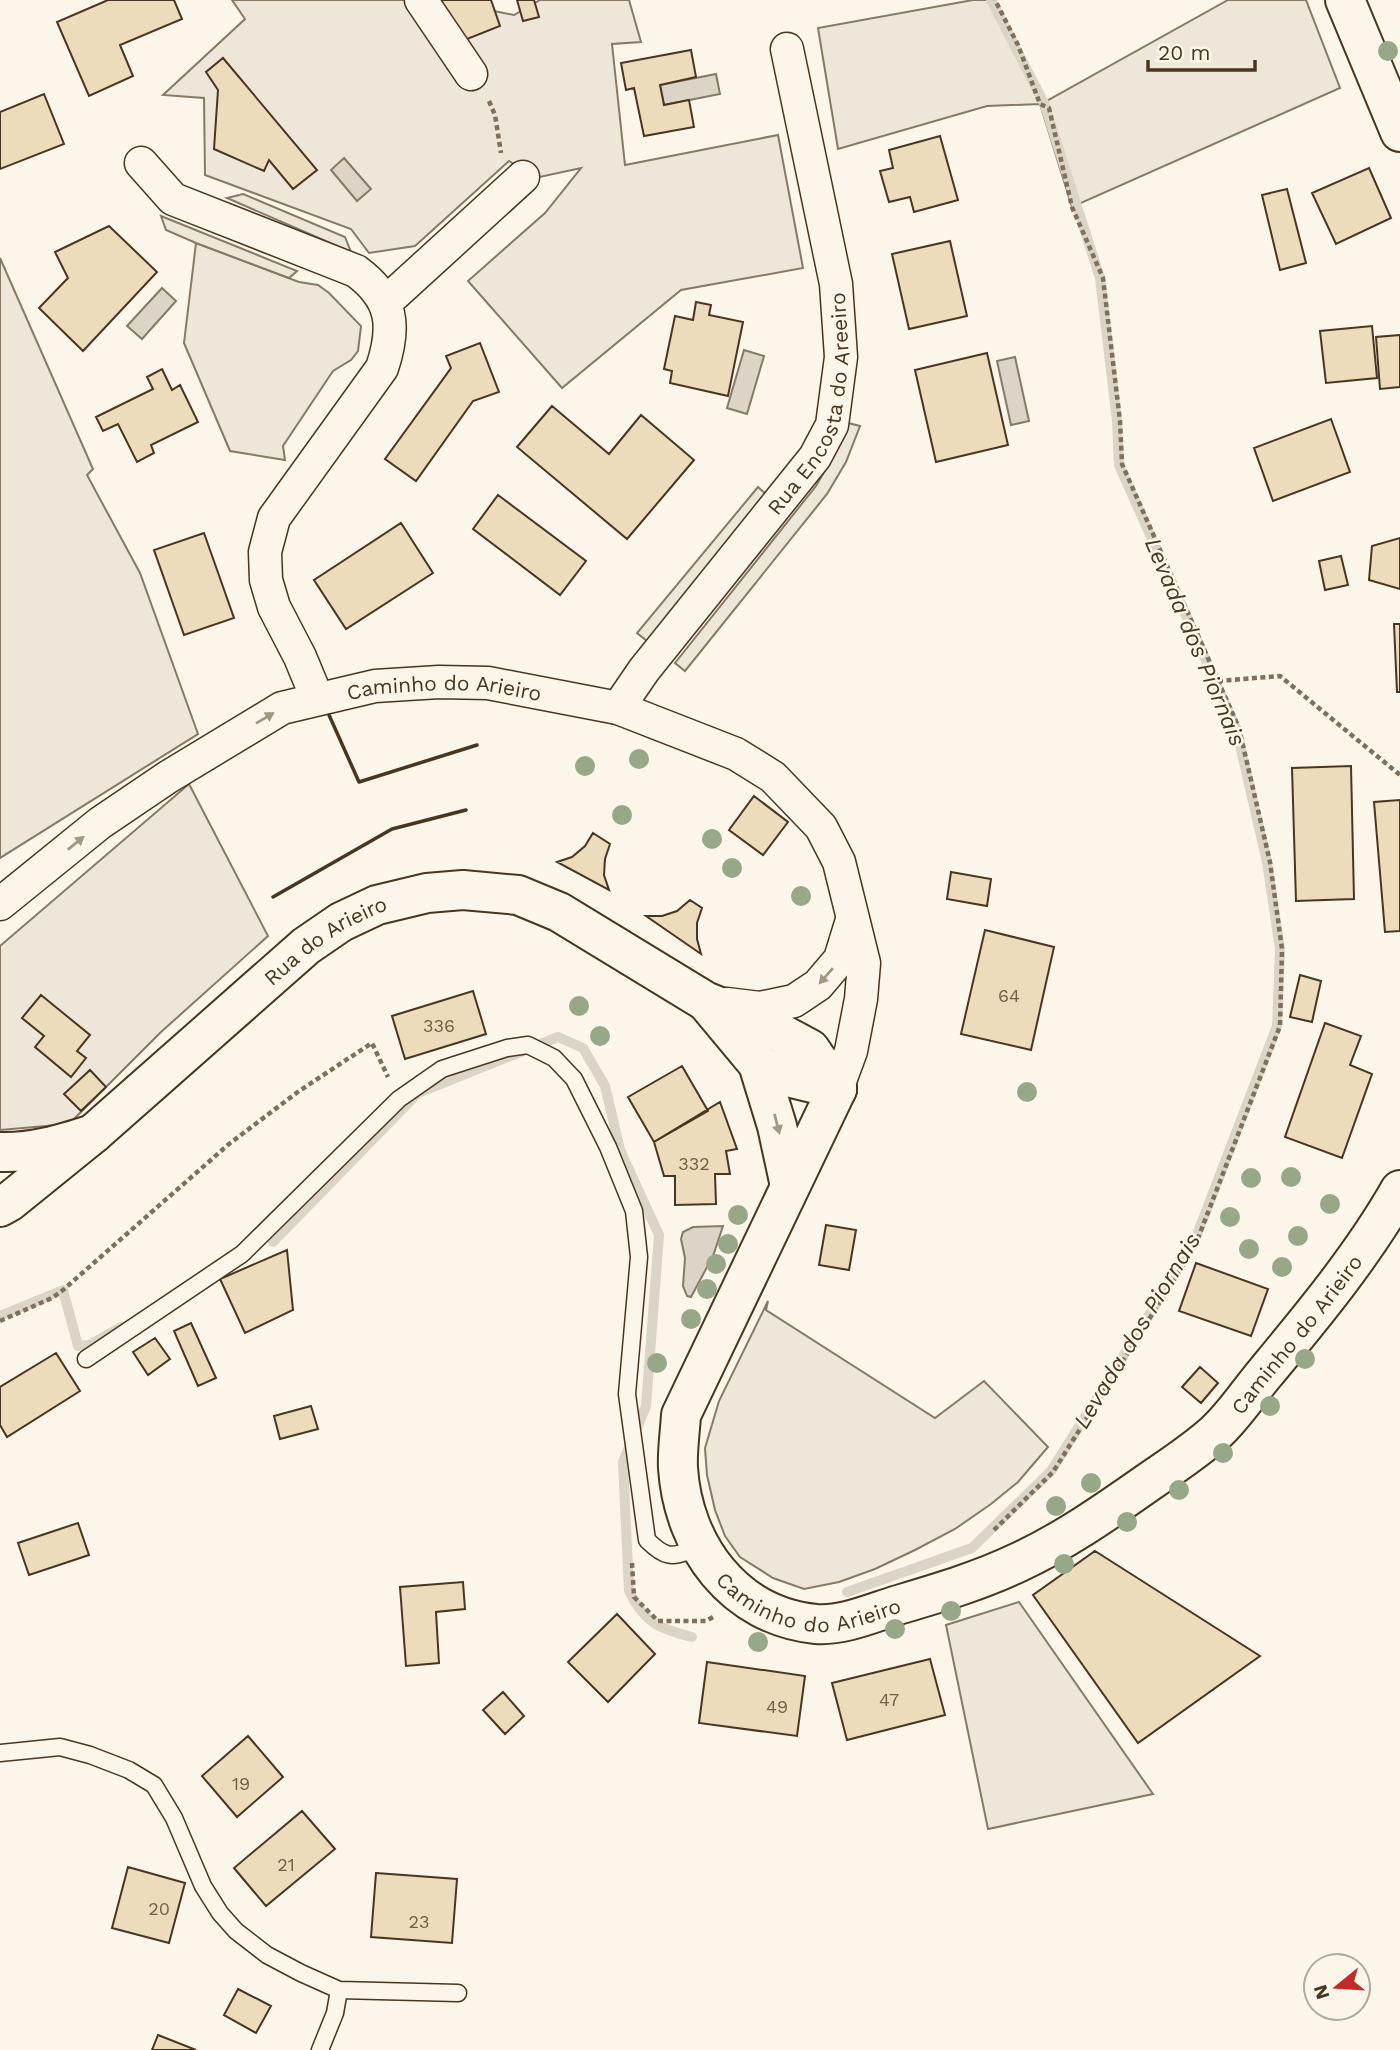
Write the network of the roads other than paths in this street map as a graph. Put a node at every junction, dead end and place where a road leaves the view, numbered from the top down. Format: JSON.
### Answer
{"nodes":[{"id":1,"x":421,"y":0,"type":"edge"},
{"id":2,"x":1345,"y":0,"type":"edge"},
{"id":3,"x":787,"y":49,"type":"dead end"},
{"id":4,"x":471,"y":74,"type":"road end"},
{"id":5,"x":1400,"y":132,"type":"edge"},
{"id":6,"x":141,"y":163,"type":"dead end"},
{"id":7,"x":523,"y":177,"type":"road end"},
{"id":8,"x":385,"y":303,"type":"junction"},
{"id":9,"x":317,"y":698,"type":"junction"},
{"id":10,"x":618,"y":708,"type":"junction"},
{"id":11,"x":0,"y":904,"type":"edge"},
{"id":12,"x":853,"y":915,"type":"junction"},
{"id":13,"x":705,"y":1001,"type":"junction"},
{"id":14,"x":758,"y":1064,"type":"junction"},
{"id":15,"x":838,"y":1089,"type":"junction"},
{"id":16,"x":93,"y":1134,"type":"junction"},
{"id":17,"x":0,"y":1152,"type":"edge"},
{"id":18,"x":790,"y":1186,"type":"junction"},
{"id":19,"x":1400,"y":1190,"type":"edge"},
{"id":20,"x":0,"y":1207,"type":"edge"},
{"id":21,"x":86,"y":1359,"type":"dead end"},
{"id":22,"x":699,"y":1548,"type":"junction"},
{"id":23,"x":0,"y":1753,"type":"edge"},
{"id":24,"x":339,"y":1990,"type":"junction"},
{"id":25,"x":458,"y":1993,"type":"dead end"},
{"id":26,"x":320,"y":2050,"type":"edge"}],
"edges":[{"from":1,"to":4,"type":"street"},
{"from":2,"to":5,"type":"main road"},
{"from":3,"to":10,"type":"street","name":"Rua Encosta do Areeiro"},
{"from":6,"to":8,"type":"street"},
{"from":7,"to":8,"type":"street"},
{"from":8,"to":9,"type":"street"},
{"from":9,"to":10,"type":"street","name":"Caminho do Arieiro"},
{"from":11,"to":9,"type":"street","name":"Caminho do Arieiro","one_way":true},
{"from":10,"to":12,"type":"street","name":"Caminho do Arieiro"},
{"from":12,"to":13,"type":"street","one_way":true},
{"from":12,"to":15,"type":"street","name":"Caminho do Arieiro"},
{"from":13,"to":14,"type":"main road","name":"Rua do Arieiro"},
{"from":13,"to":15,"type":"main road","name":"Rua do Arieiro"},
{"from":13,"to":16,"type":"main road","name":"Rua do Arieiro"},
{"from":14,"to":15,"type":"main road","name":"Rua do Arieiro"},
{"from":14,"to":18,"type":"main road","name":"Rua do Arieiro","one_way":true},
{"from":15,"to":18,"type":"main road","name":"Caminho do Arieiro"},
{"from":16,"to":17,"type":"main road"},
{"from":16,"to":20,"type":"main road","name":"Rua do Arieiro"},
{"from":18,"to":22,"type":"main road","name":"Caminho do Arieiro"},
{"from":19,"to":22,"type":"main road","name":"Caminho do Arieiro"},
{"from":21,"to":22,"type":"lane"},
{"from":23,"to":24,"type":"lane"},
{"from":24,"to":25,"type":"lane"},
{"from":24,"to":26,"type":"lane"}]}
